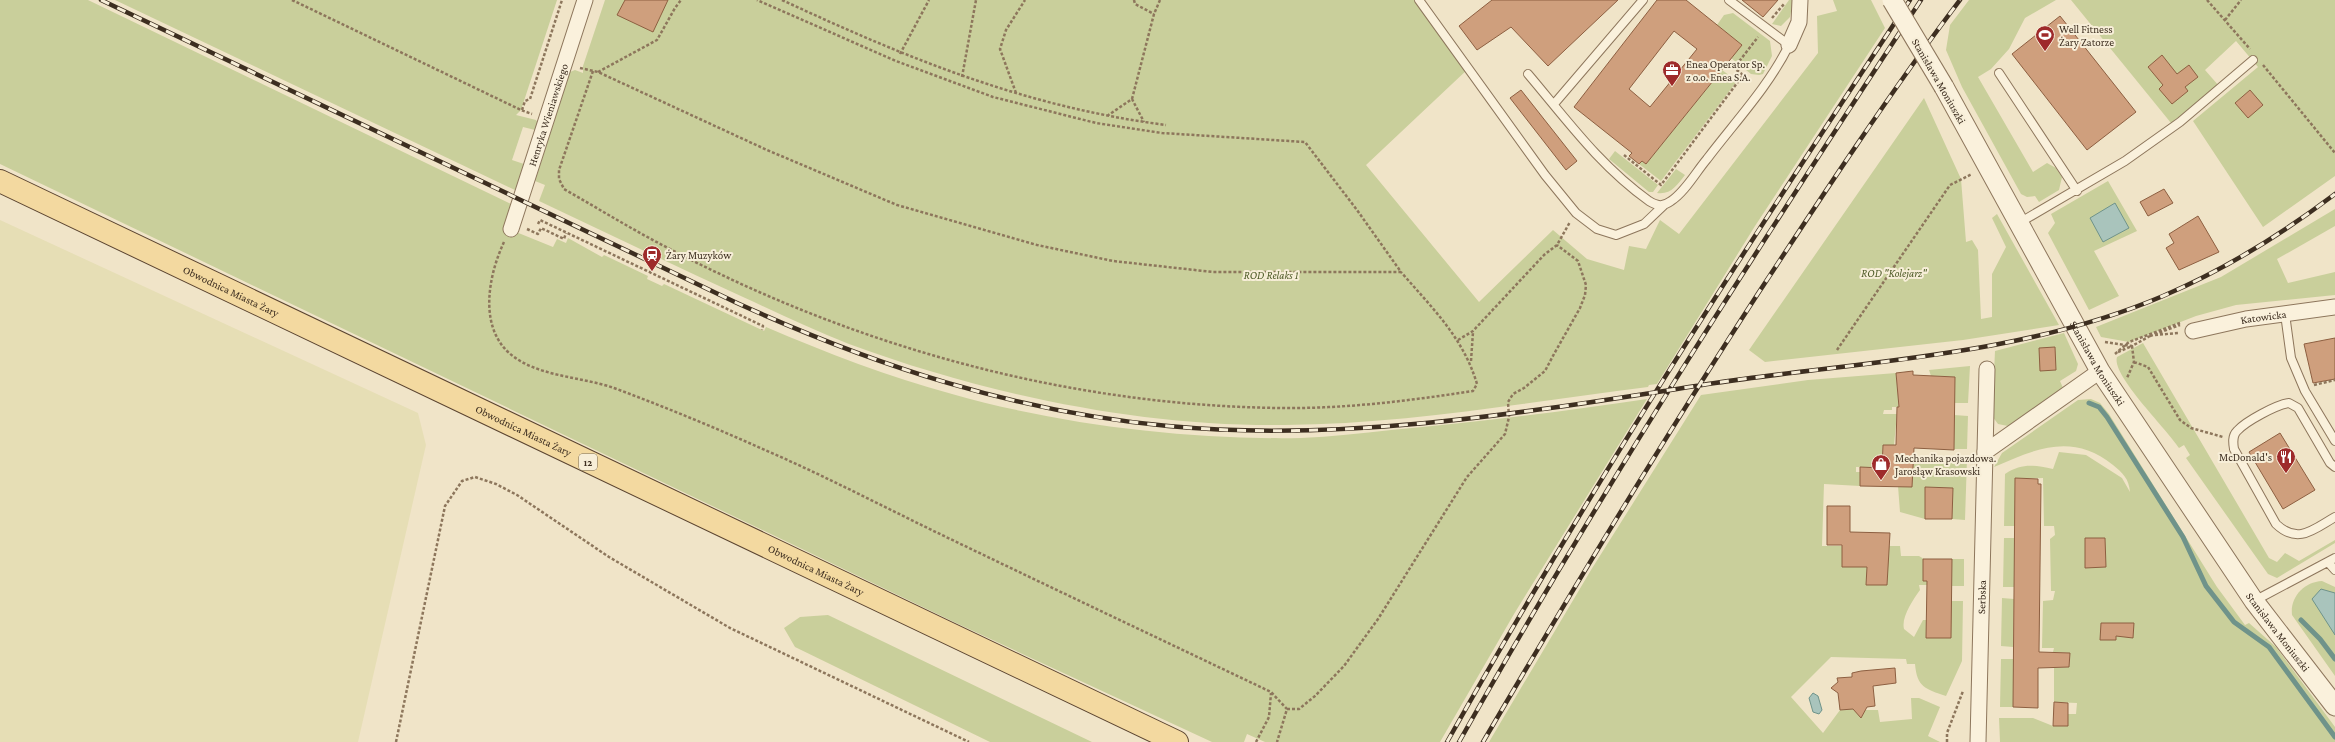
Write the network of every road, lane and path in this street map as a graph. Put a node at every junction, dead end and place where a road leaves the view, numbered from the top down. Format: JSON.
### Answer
{"nodes":[{"id":1,"x":292,"y":0,"type":"edge"},
{"id":2,"x":562,"y":0,"type":"edge"},
{"id":3,"x":585,"y":0,"type":"edge"},
{"id":4,"x":681,"y":0,"type":"edge"},
{"id":5,"x":757,"y":0,"type":"edge"},
{"id":6,"x":782,"y":0,"type":"edge"},
{"id":7,"x":929,"y":0,"type":"edge"},
{"id":8,"x":976,"y":0,"type":"edge"},
{"id":9,"x":1025,"y":0,"type":"edge"},
{"id":10,"x":1134,"y":0,"type":"edge"},
{"id":11,"x":1160,"y":0,"type":"edge"},
{"id":12,"x":1420,"y":0,"type":"edge"},
{"id":13,"x":1643,"y":0,"type":"edge"},
{"id":14,"x":1729,"y":0,"type":"edge"},
{"id":15,"x":1787,"y":0,"type":"edge"},
{"id":16,"x":1800,"y":0,"type":"edge"},
{"id":17,"x":1892,"y":0,"type":"edge"},
{"id":18,"x":2207,"y":0,"type":"edge"},
{"id":19,"x":2241,"y":0,"type":"edge"},
{"id":20,"x":1154,"y":14,"type":"junction"},
{"id":21,"x":2225,"y":20,"type":"junction"},
{"id":22,"x":1765,"y":27,"type":"junction"},
{"id":23,"x":1789,"y":44,"type":"junction"},
{"id":24,"x":2251,"y":50,"type":"dead end"},
{"id":25,"x":900,"y":54,"type":"junction"},
{"id":26,"x":2257,"y":61,"type":"joint"},
{"id":27,"x":579,"y":68,"type":"dead end"},
{"id":28,"x":593,"y":71,"type":"junction"},
{"id":29,"x":598,"y":72,"type":"junction"},
{"id":30,"x":1999,"y":73,"type":"dead end"},
{"id":31,"x":1528,"y":74,"type":"dead end"},
{"id":32,"x":962,"y":77,"type":"junction"},
{"id":33,"x":1016,"y":94,"type":"junction"},
{"id":34,"x":1132,"y":99,"type":"junction"},
{"id":35,"x":1554,"y":104,"type":"junction"},
{"id":36,"x":522,"y":110,"type":"junction"},
{"id":37,"x":1107,"y":116,"type":"junction"},
{"id":38,"x":548,"y":119,"type":"junction"},
{"id":39,"x":1144,"y":122,"type":"junction"},
{"id":40,"x":1166,"y":125,"type":"dead end"},
{"id":41,"x":2335,"y":153,"type":"edge"},
{"id":42,"x":1624,"y":155,"type":"dead end"},
{"id":43,"x":1976,"y":172,"type":"dead end"},
{"id":44,"x":0,"y":181,"type":"edge"},
{"id":45,"x":2077,"y":191,"type":"junction"},
{"id":46,"x":1664,"y":205,"type":"junction"},
{"id":47,"x":1576,"y":213,"type":"junction"},
{"id":48,"x":2019,"y":223,"type":"junction"},
{"id":49,"x":538,"y":224,"type":"dead end"},
{"id":50,"x":518,"y":229,"type":"junction"},
{"id":51,"x":566,"y":233,"type":"junction"},
{"id":52,"x":1557,"y":246,"type":"junction"},
{"id":53,"x":1401,"y":272,"type":"junction"},
{"id":54,"x":2335,"y":307,"type":"edge"},
{"id":55,"x":2285,"y":314,"type":"junction"},
{"id":56,"x":762,"y":330,"type":"dead end"},
{"id":57,"x":1473,"y":331,"type":"junction"},
{"id":58,"x":2193,"y":331,"type":"joint"},
{"id":59,"x":1458,"y":340,"type":"junction"},
{"id":60,"x":2100,"y":342,"type":"dead end"},
{"id":61,"x":2132,"y":346,"type":"junction"},
{"id":62,"x":1837,"y":350,"type":"dead end"},
{"id":63,"x":1470,"y":362,"type":"junction"},
{"id":64,"x":2134,"y":362,"type":"junction"},
{"id":65,"x":2104,"y":364,"type":"junction"},
{"id":66,"x":1986,"y":369,"type":"dead end"},
{"id":67,"x":2335,"y":380,"type":"edge"},
{"id":68,"x":2124,"y":384,"type":"dead end"},
{"id":69,"x":2312,"y":385,"type":"dead end"},
{"id":70,"x":2233,"y":439,"type":"junction"},
{"id":71,"x":2335,"y":441,"type":"edge"},
{"id":72,"x":1985,"y":452,"type":"junction"},
{"id":73,"x":2335,"y":466,"type":"edge"},
{"id":74,"x":2335,"y":517,"type":"edge"},
{"id":75,"x":2332,"y":560,"type":"edge"},
{"id":76,"x":2335,"y":570,"type":"edge"},
{"id":77,"x":2254,"y":601,"type":"junction"},
{"id":78,"x":1271,"y":692,"type":"junction"},
{"id":79,"x":2335,"y":706,"type":"edge"},
{"id":80,"x":1287,"y":709,"type":"junction"},
{"id":81,"x":396,"y":742,"type":"edge"},
{"id":82,"x":969,"y":742,"type":"edge"},
{"id":83,"x":1177,"y":742,"type":"edge"},
{"id":84,"x":1256,"y":742,"type":"edge"},
{"id":85,"x":1277,"y":742,"type":"edge"},
{"id":86,"x":1978,"y":742,"type":"edge"}],
"edges":[{"from":1,"to":36,"type":"path"},
{"from":2,"to":36,"type":"path"},
{"from":3,"to":38,"type":"street","name":"Henryka Wieniawskiego"},
{"from":4,"to":29,"type":"path"},
{"from":5,"to":53,"type":"path"},
{"from":6,"to":25,"type":"path"},
{"from":7,"to":25,"type":"path"},
{"from":8,"to":32,"type":"path"},
{"from":9,"to":33,"type":"path"},
{"from":10,"to":20,"type":"path"},
{"from":11,"to":20,"type":"path"},
{"from":12,"to":47,"type":"lane"},
{"from":13,"to":35,"type":"lane"},
{"from":14,"to":22,"type":"lane"},
{"from":15,"to":22,"type":"path"},
{"from":16,"to":23,"type":"street"},
{"from":17,"to":48,"type":"street","name":"Stanisława Moniuszki","bridge":true},
{"from":18,"to":21,"type":"path"},
{"from":19,"to":21,"type":"path"},
{"from":20,"to":34,"type":"path"},
{"from":21,"to":24,"type":"path"},
{"from":22,"to":23,"type":"lane"},
{"from":22,"to":42,"type":"path"},
{"from":23,"to":46,"type":"lane"},
{"from":25,"to":32,"type":"path"},
{"from":26,"to":41,"type":"path"},
{"from":26,"to":45,"type":"lane"},
{"from":27,"to":28,"type":"path"},
{"from":28,"to":29,"type":"path"},
{"from":28,"to":63,"type":"path"},
{"from":29,"to":53,"type":"path"},
{"from":30,"to":45,"type":"lane"},
{"from":31,"to":35,"type":"lane"},
{"from":32,"to":33,"type":"path"},
{"from":33,"to":37,"type":"path"},
{"from":34,"to":37,"type":"path"},
{"from":34,"to":39,"type":"path"},
{"from":35,"to":46,"type":"lane"},
{"from":36,"to":38,"type":"path"},
{"from":37,"to":39,"type":"path"},
{"from":38,"to":50,"type":"street","name":"Henryka Wieniawskiego"},
{"from":39,"to":40,"type":"path"},
{"from":43,"to":62,"type":"path"},
{"from":44,"to":83,"type":"main road","name":"Obwodnica Miasta Żary","number":"12"},
{"from":45,"to":48,"type":"lane"},
{"from":46,"to":47,"type":"lane"},
{"from":47,"to":52,"type":"path"},
{"from":48,"to":65,"type":"street","name":"Stanisława Moniuszki"},
{"from":49,"to":51,"type":"path"},
{"from":50,"to":51,"type":"path"},
{"from":50,"to":78,"type":"path"},
{"from":51,"to":56,"type":"path"},
{"from":52,"to":57,"type":"path"},
{"from":52,"to":80,"type":"path"},
{"from":53,"to":59,"type":"path"},
{"from":54,"to":55,"type":"street","name":"Katowicka"},
{"from":55,"to":58,"type":"street","name":"Katowicka"},
{"from":55,"to":71,"type":"lane"},
{"from":57,"to":59,"type":"path"},
{"from":57,"to":63,"type":"path"},
{"from":58,"to":61,"type":"path"},
{"from":59,"to":63,"type":"path"},
{"from":60,"to":61,"type":"path"},
{"from":61,"to":64,"type":"path"},
{"from":61,"to":65,"type":"path"},
{"from":64,"to":68,"type":"path"},
{"from":64,"to":70,"type":"path"},
{"from":65,"to":72,"type":"street"},
{"from":65,"to":77,"type":"street","name":"Stanisława Moniuszki"},
{"from":66,"to":72,"type":"street","name":"Serbska"},
{"from":67,"to":69,"type":"path"},
{"from":70,"to":73,"type":"lane"},
{"from":70,"to":74,"type":"lane"},
{"from":72,"to":86,"type":"street","name":"Serbska"},
{"from":75,"to":76,"type":"lane"},
{"from":75,"to":77,"type":"lane"},
{"from":77,"to":79,"type":"street","name":"Stanisława Moniuszki"},
{"from":78,"to":80,"type":"path"},
{"from":78,"to":84,"type":"path"},
{"from":80,"to":85,"type":"path"},
{"from":81,"to":82,"type":"path"}]}
